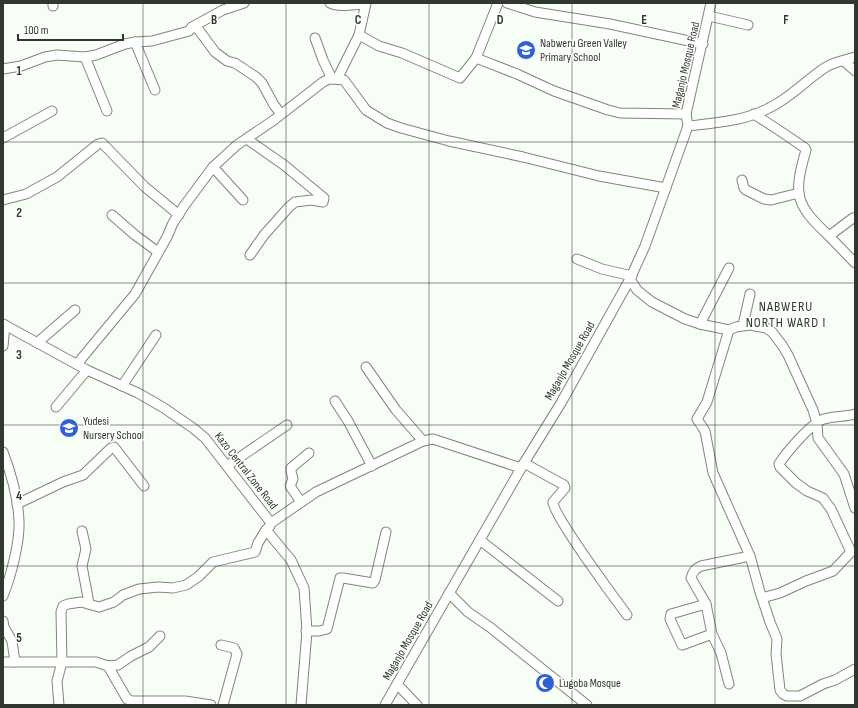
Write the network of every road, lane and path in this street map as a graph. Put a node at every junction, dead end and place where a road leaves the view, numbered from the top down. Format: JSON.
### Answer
{"nodes":[{"id":1,"x":244,"y":3,"type":"edge"},
{"id":2,"x":330,"y":3,"type":"edge"},
{"id":3,"x":366,"y":3,"type":"edge"},
{"id":4,"x":498,"y":3,"type":"edge"},
{"id":5,"x":507,"y":3,"type":"edge"},
{"id":6,"x":711,"y":3,"type":"edge"},
{"id":7,"x":222,"y":6,"type":"edge"},
{"id":8,"x":709,"y":16,"type":"junction"},
{"id":9,"x":748,"y":25,"type":"dead end"},
{"id":10,"x":192,"y":27,"type":"junction"},
{"id":11,"x":359,"y":35,"type":"junction"},
{"id":12,"x":315,"y":38,"type":"dead end"},
{"id":13,"x":134,"y":42,"type":"junction"},
{"id":14,"x":703,"y":44,"type":"junction"},
{"id":15,"x":85,"y":57,"type":"junction"},
{"id":16,"x":855,"y":57,"type":"edge"},
{"id":17,"x":476,"y":58,"type":"junction"},
{"id":18,"x":844,"y":61,"type":"junction"},
{"id":19,"x":3,"y":69,"type":"edge"},
{"id":20,"x":855,"y":71,"type":"edge"},
{"id":21,"x":334,"y":79,"type":"junction"},
{"id":22,"x":155,"y":90,"type":"dead end"},
{"id":23,"x":52,"y":111,"type":"dead end"},
{"id":24,"x":107,"y":111,"type":"dead end"},
{"id":25,"x":281,"y":114,"type":"junction"},
{"id":26,"x":686,"y":114,"type":"junction"},
{"id":27,"x":754,"y":114,"type":"junction"},
{"id":28,"x":688,"y":126,"type":"junction"},
{"id":29,"x":3,"y":138,"type":"edge"},
{"id":30,"x":247,"y":139,"type":"junction"},
{"id":31,"x":213,"y":167,"type":"junction"},
{"id":32,"x":742,"y":180,"type":"dead end"},
{"id":33,"x":666,"y":188,"type":"junction"},
{"id":34,"x":799,"y":193,"type":"junction"},
{"id":35,"x":3,"y":200,"type":"edge"},
{"id":36,"x":243,"y":200,"type":"dead end"},
{"id":37,"x":112,"y":215,"type":"dead end"},
{"id":38,"x":178,"y":215,"type":"junction"},
{"id":39,"x":853,"y":218,"type":"dead end"},
{"id":40,"x":829,"y":236,"type":"junction"},
{"id":41,"x":158,"y":252,"type":"junction"},
{"id":42,"x":250,"y":254,"type":"dead end"},
{"id":43,"x":578,"y":259,"type":"dead end"},
{"id":44,"x":855,"y":263,"type":"edge"},
{"id":45,"x":729,"y":268,"type":"dead end"},
{"id":46,"x":631,"y":278,"type":"junction"},
{"id":47,"x":750,"y":294,"type":"dead end"},
{"id":48,"x":75,"y":310,"type":"dead end"},
{"id":49,"x":700,"y":324,"type":"junction"},
{"id":50,"x":4,"y":325,"type":"edge"},
{"id":51,"x":743,"y":326,"type":"junction"},
{"id":52,"x":729,"y":330,"type":"junction"},
{"id":53,"x":156,"y":335,"type":"dead end"},
{"id":54,"x":38,"y":343,"type":"junction"},
{"id":55,"x":3,"y":346,"type":"edge"},
{"id":56,"x":77,"y":364,"type":"junction"},
{"id":57,"x":366,"y":367,"type":"dead end"},
{"id":58,"x":87,"y":370,"type":"junction"},
{"id":59,"x":122,"y":386,"type":"junction"},
{"id":60,"x":335,"y":401,"type":"dead end"},
{"id":61,"x":56,"y":407,"type":"dead end"},
{"id":62,"x":854,"y":417,"type":"edge"},
{"id":63,"x":817,"y":423,"type":"junction"},
{"id":64,"x":287,"y":425,"type":"dead end"},
{"id":65,"x":423,"y":441,"type":"junction"},
{"id":66,"x":3,"y":452,"type":"edge"},
{"id":67,"x":308,"y":453,"type":"dead end"},
{"id":68,"x":523,"y":465,"type":"junction"},
{"id":69,"x":227,"y":466,"type":"junction"},
{"id":70,"x":372,"y":466,"type":"junction"},
{"id":71,"x":144,"y":486,"type":"dead end"},
{"id":72,"x":852,"y":493,"type":"edge"},
{"id":73,"x":301,"y":502,"type":"junction"},
{"id":74,"x":17,"y":504,"type":"junction"},
{"id":75,"x":855,"y":508,"type":"edge"},
{"id":76,"x":269,"y":527,"type":"junction"},
{"id":77,"x":82,"y":531,"type":"dead end"},
{"id":78,"x":386,"y":532,"type":"dead end"},
{"id":79,"x":480,"y":540,"type":"junction"},
{"id":80,"x":750,"y":556,"type":"junction"},
{"id":81,"x":449,"y":593,"type":"junction"},
{"id":82,"x":3,"y":596,"type":"edge"},
{"id":83,"x":762,"y":598,"type":"junction"},
{"id":84,"x":558,"y":601,"type":"dead end"},
{"id":85,"x":89,"y":603,"type":"junction"},
{"id":86,"x":706,"y":604,"type":"junction"},
{"id":87,"x":627,"y":615,"type":"dead end"},
{"id":88,"x":3,"y":623,"type":"edge"},
{"id":89,"x":306,"y":631,"type":"junction"},
{"id":90,"x":712,"y":634,"type":"junction"},
{"id":91,"x":160,"y":636,"type":"dead end"},
{"id":92,"x":221,"y":645,"type":"dead end"},
{"id":93,"x":3,"y":662,"type":"edge"},
{"id":94,"x":15,"y":662,"type":"junction"},
{"id":95,"x":62,"y":662,"type":"junction"},
{"id":96,"x":108,"y":666,"type":"junction"},
{"id":97,"x":855,"y":669,"type":"edge"},
{"id":98,"x":398,"y":684,"type":"junction"},
{"id":99,"x":729,"y":684,"type":"dead end"},
{"id":100,"x":168,"y":703,"type":"edge"},
{"id":101,"x":59,"y":705,"type":"edge"},
{"id":102,"x":211,"y":705,"type":"edge"},
{"id":103,"x":223,"y":705,"type":"edge"},
{"id":104,"x":301,"y":705,"type":"edge"},
{"id":105,"x":385,"y":705,"type":"edge"},
{"id":106,"x":417,"y":705,"type":"edge"},
{"id":107,"x":586,"y":705,"type":"edge"}],
"edges":[{"from":1,"to":7,"type":"street"},
{"from":2,"to":3,"type":"street"},
{"from":3,"to":11,"type":"street"},
{"from":4,"to":17,"type":"street"},
{"from":5,"to":14,"type":"street"},
{"from":6,"to":8,"type":"street","name":"Maganjo Mosque Road"},
{"from":7,"to":10,"type":"street"},
{"from":8,"to":9,"type":"street"},
{"from":8,"to":14,"type":"street","name":"Maganjo Mosque Road"},
{"from":10,"to":13,"type":"street"},
{"from":10,"to":25,"type":"street"},
{"from":11,"to":17,"type":"street"},
{"from":11,"to":21,"type":"street"},
{"from":12,"to":21,"type":"street"},
{"from":13,"to":15,"type":"street"},
{"from":13,"to":22,"type":"street"},
{"from":14,"to":26,"type":"street","name":"Maganjo Mosque Road"},
{"from":15,"to":19,"type":"street"},
{"from":15,"to":24,"type":"street"},
{"from":16,"to":18,"type":"street"},
{"from":17,"to":26,"type":"street"},
{"from":18,"to":20,"type":"street"},
{"from":18,"to":27,"type":"street"},
{"from":21,"to":25,"type":"street"},
{"from":21,"to":33,"type":"street"},
{"from":23,"to":29,"type":"street"},
{"from":25,"to":30,"type":"street"},
{"from":26,"to":28,"type":"street","name":"Maganjo Mosque Road"},
{"from":27,"to":28,"type":"street"},
{"from":27,"to":34,"type":"street"},
{"from":28,"to":33,"type":"street","name":"Maganjo Mosque Road"},
{"from":30,"to":31,"type":"street"},
{"from":30,"to":42,"type":"street"},
{"from":31,"to":36,"type":"street"},
{"from":31,"to":38,"type":"street"},
{"from":32,"to":34,"type":"street"},
{"from":33,"to":46,"type":"street","name":"Maganjo Mosque Road"},
{"from":34,"to":40,"type":"street"},
{"from":35,"to":38,"type":"street"},
{"from":37,"to":41,"type":"street"},
{"from":38,"to":41,"type":"street"},
{"from":39,"to":40,"type":"street"},
{"from":40,"to":44,"type":"street"},
{"from":41,"to":56,"type":"street"},
{"from":43,"to":46,"type":"street"},
{"from":45,"to":49,"type":"street"},
{"from":46,"to":49,"type":"street"},
{"from":46,"to":68,"type":"street","name":"Maganjo Mosque Road"},
{"from":47,"to":51,"type":"street"},
{"from":48,"to":54,"type":"street"},
{"from":49,"to":52,"type":"street"},
{"from":50,"to":54,"type":"street","name":"Kazo Central Zone Road"},
{"from":50,"to":55,"type":"street"},
{"from":51,"to":52,"type":"street"},
{"from":51,"to":63,"type":"street"},
{"from":52,"to":80,"type":"street"},
{"from":53,"to":59,"type":"street"},
{"from":54,"to":56,"type":"street","name":"Kazo Central Zone Road"},
{"from":56,"to":58,"type":"street","name":"Kazo Central Zone Road"},
{"from":57,"to":65,"type":"street"},
{"from":58,"to":59,"type":"street","name":"Kazo Central Zone Road"},
{"from":58,"to":61,"type":"street"},
{"from":59,"to":69,"type":"street","name":"Kazo Central Zone Road"},
{"from":60,"to":70,"type":"street"},
{"from":62,"to":63,"type":"street"},
{"from":63,"to":72,"type":"street"},
{"from":63,"to":83,"type":"street"},
{"from":64,"to":69,"type":"street"},
{"from":65,"to":68,"type":"street","name":"Kazo Central Zone Road"},
{"from":65,"to":70,"type":"street","name":"Kazo Central Zone Road"},
{"from":66,"to":74,"type":"street"},
{"from":67,"to":73,"type":"street"},
{"from":68,"to":79,"type":"street","name":"Maganjo Mosque Road"},
{"from":68,"to":87,"type":"street","name":"Kazo Central Zone Road"},
{"from":69,"to":76,"type":"street","name":"Kazo Central Zone Road"},
{"from":70,"to":73,"type":"street","name":"Kazo Central Zone Road"},
{"from":71,"to":74,"type":"street"},
{"from":72,"to":75,"type":"street"},
{"from":73,"to":76,"type":"street","name":"Kazo Central Zone Road"},
{"from":74,"to":82,"type":"street"},
{"from":76,"to":85,"type":"street"},
{"from":76,"to":89,"type":"street"},
{"from":77,"to":85,"type":"street"},
{"from":78,"to":89,"type":"street"},
{"from":79,"to":81,"type":"street","name":"Maganjo Mosque Road"},
{"from":79,"to":84,"type":"street"},
{"from":80,"to":83,"type":"street"},
{"from":80,"to":86,"type":"street"},
{"from":81,"to":98,"type":"street","name":"Maganjo Mosque Road"},
{"from":81,"to":107,"type":"street"},
{"from":83,"to":97,"type":"street"},
{"from":85,"to":95,"type":"street"},
{"from":86,"to":90,"type":"street"},
{"from":86,"to":90,"type":"street"},
{"from":88,"to":94,"type":"street"},
{"from":89,"to":104,"type":"street"},
{"from":90,"to":99,"type":"street"},
{"from":91,"to":96,"type":"street"},
{"from":92,"to":103,"type":"street"},
{"from":93,"to":94,"type":"street"},
{"from":94,"to":95,"type":"street"},
{"from":95,"to":96,"type":"street"},
{"from":95,"to":101,"type":"street"},
{"from":96,"to":100,"type":"street"},
{"from":98,"to":105,"type":"street","name":"Maganjo Mosque Road"},
{"from":98,"to":106,"type":"street"},
{"from":100,"to":102,"type":"street"}]}
